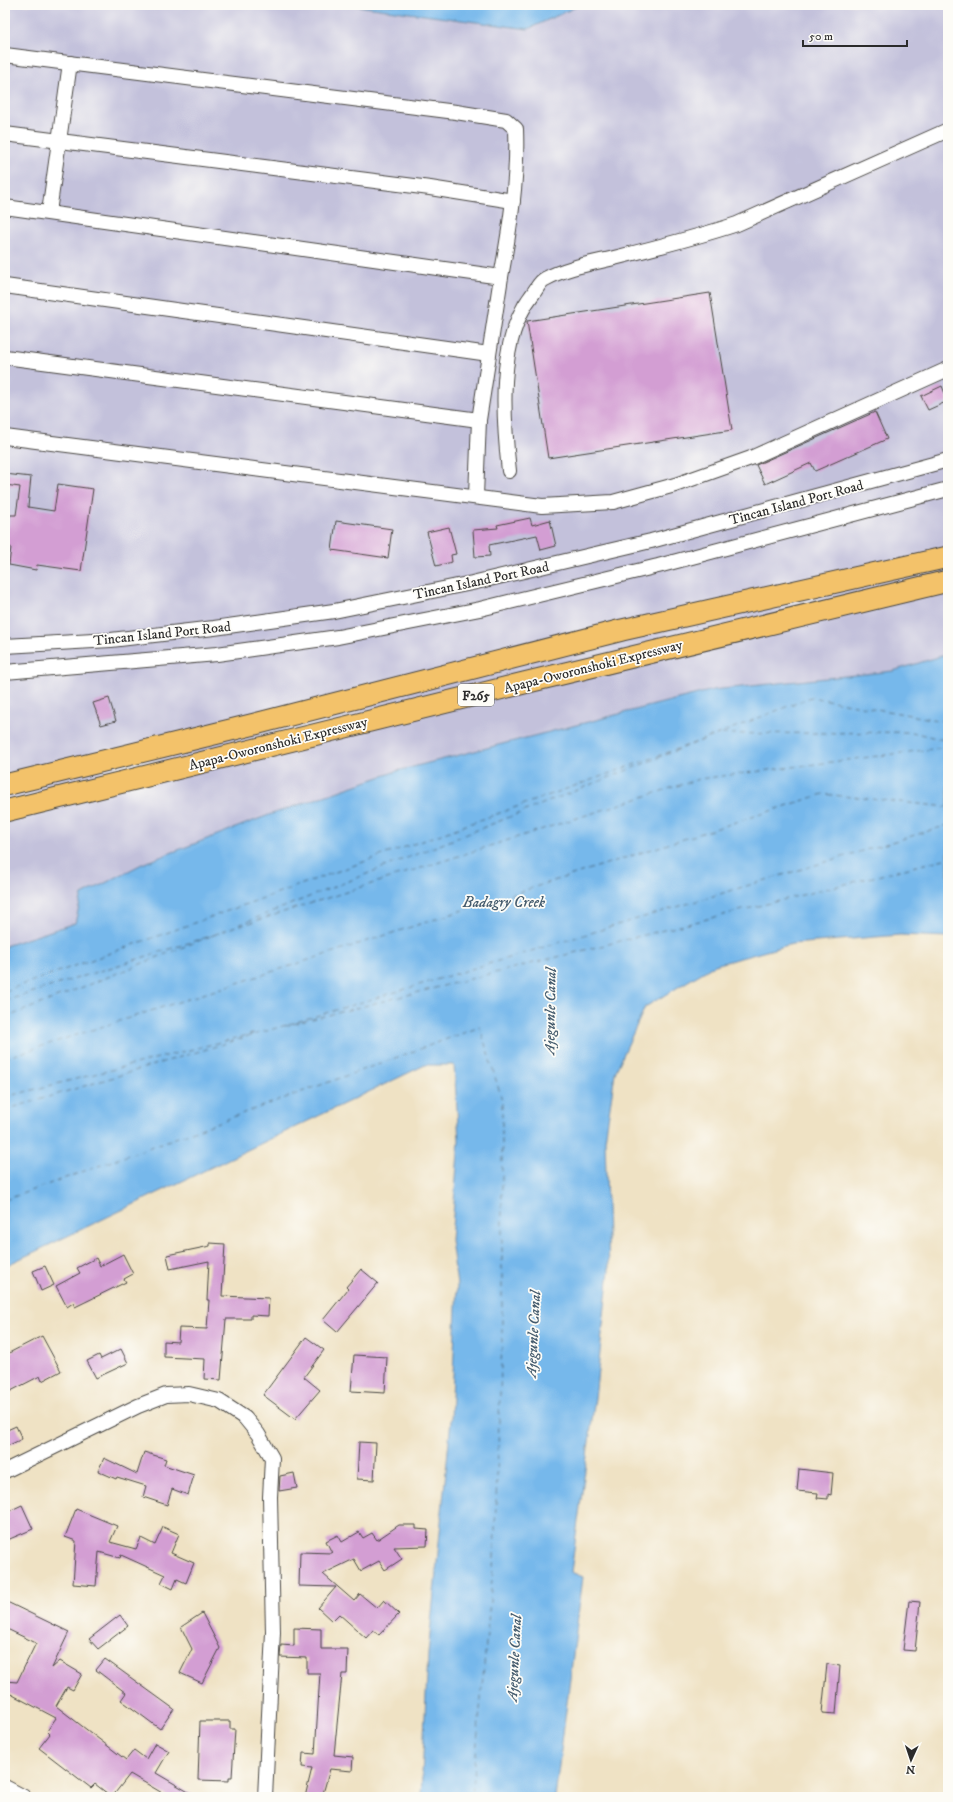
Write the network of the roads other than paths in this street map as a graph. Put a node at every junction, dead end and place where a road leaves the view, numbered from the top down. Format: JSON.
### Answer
{"nodes":[{"id":1,"x":5,"y":55,"type":"edge"},
{"id":2,"x":70,"y":63,"type":"junction"},
{"id":3,"x":948,"y":130,"type":"edge"},
{"id":4,"x":5,"y":134,"type":"edge"},
{"id":5,"x":59,"y":141,"type":"junction"},
{"id":6,"x":513,"y":201,"type":"junction"},
{"id":7,"x":5,"y":207,"type":"edge"},
{"id":8,"x":49,"y":212,"type":"junction"},
{"id":9,"x":501,"y":276,"type":"junction"},
{"id":10,"x":5,"y":286,"type":"edge"},
{"id":11,"x":489,"y":354,"type":"junction"},
{"id":12,"x":5,"y":356,"type":"edge"},
{"id":13,"x":948,"y":369,"type":"edge"},
{"id":14,"x":479,"y":420,"type":"junction"},
{"id":15,"x":5,"y":438,"type":"edge"},
{"id":16,"x":948,"y":460,"type":"edge"},
{"id":17,"x":509,"y":471,"type":"dead end"},
{"id":18,"x":948,"y":489,"type":"edge"},
{"id":19,"x":476,"y":496,"type":"junction"},
{"id":20,"x":948,"y":557,"type":"edge"},
{"id":21,"x":948,"y":581,"type":"edge"},
{"id":22,"x":5,"y":646,"type":"edge"},
{"id":23,"x":5,"y":672,"type":"edge"},
{"id":24,"x":5,"y":785,"type":"edge"},
{"id":25,"x":5,"y":811,"type":"edge"},
{"id":26,"x":5,"y":1471,"type":"edge"},
{"id":27,"x":5,"y":1787,"type":"edge"},
{"id":28,"x":24,"y":1797,"type":"edge"},
{"id":29,"x":265,"y":1797,"type":"edge"}],
"edges":[{"from":1,"to":2,"type":"street"},
{"from":2,"to":5,"type":"street"},
{"from":2,"to":6,"type":"street"},
{"from":3,"to":17,"type":"street"},
{"from":4,"to":5,"type":"street"},
{"from":5,"to":6,"type":"street"},
{"from":5,"to":8,"type":"street"},
{"from":6,"to":9,"type":"street"},
{"from":7,"to":8,"type":"street"},
{"from":8,"to":9,"type":"street"},
{"from":9,"to":11,"type":"street"},
{"from":10,"to":11,"type":"street"},
{"from":11,"to":14,"type":"street"},
{"from":12,"to":14,"type":"street"},
{"from":13,"to":19,"type":"street"},
{"from":14,"to":19,"type":"street"},
{"from":15,"to":19,"type":"street"},
{"from":16,"to":22,"type":"street","name":"Tincan Island Port Road"},
{"from":18,"to":23,"type":"street","name":"Tincan Island Port Road"},
{"from":20,"to":24,"type":"highway","name":"Apapa-Oworonshoki Expressway","number":"F265"},
{"from":21,"to":25,"type":"highway","name":"Apapa-Oworonshoki Expressway","number":"F265"},
{"from":26,"to":29,"type":"street"},
{"from":27,"to":28,"type":"street"}]}
